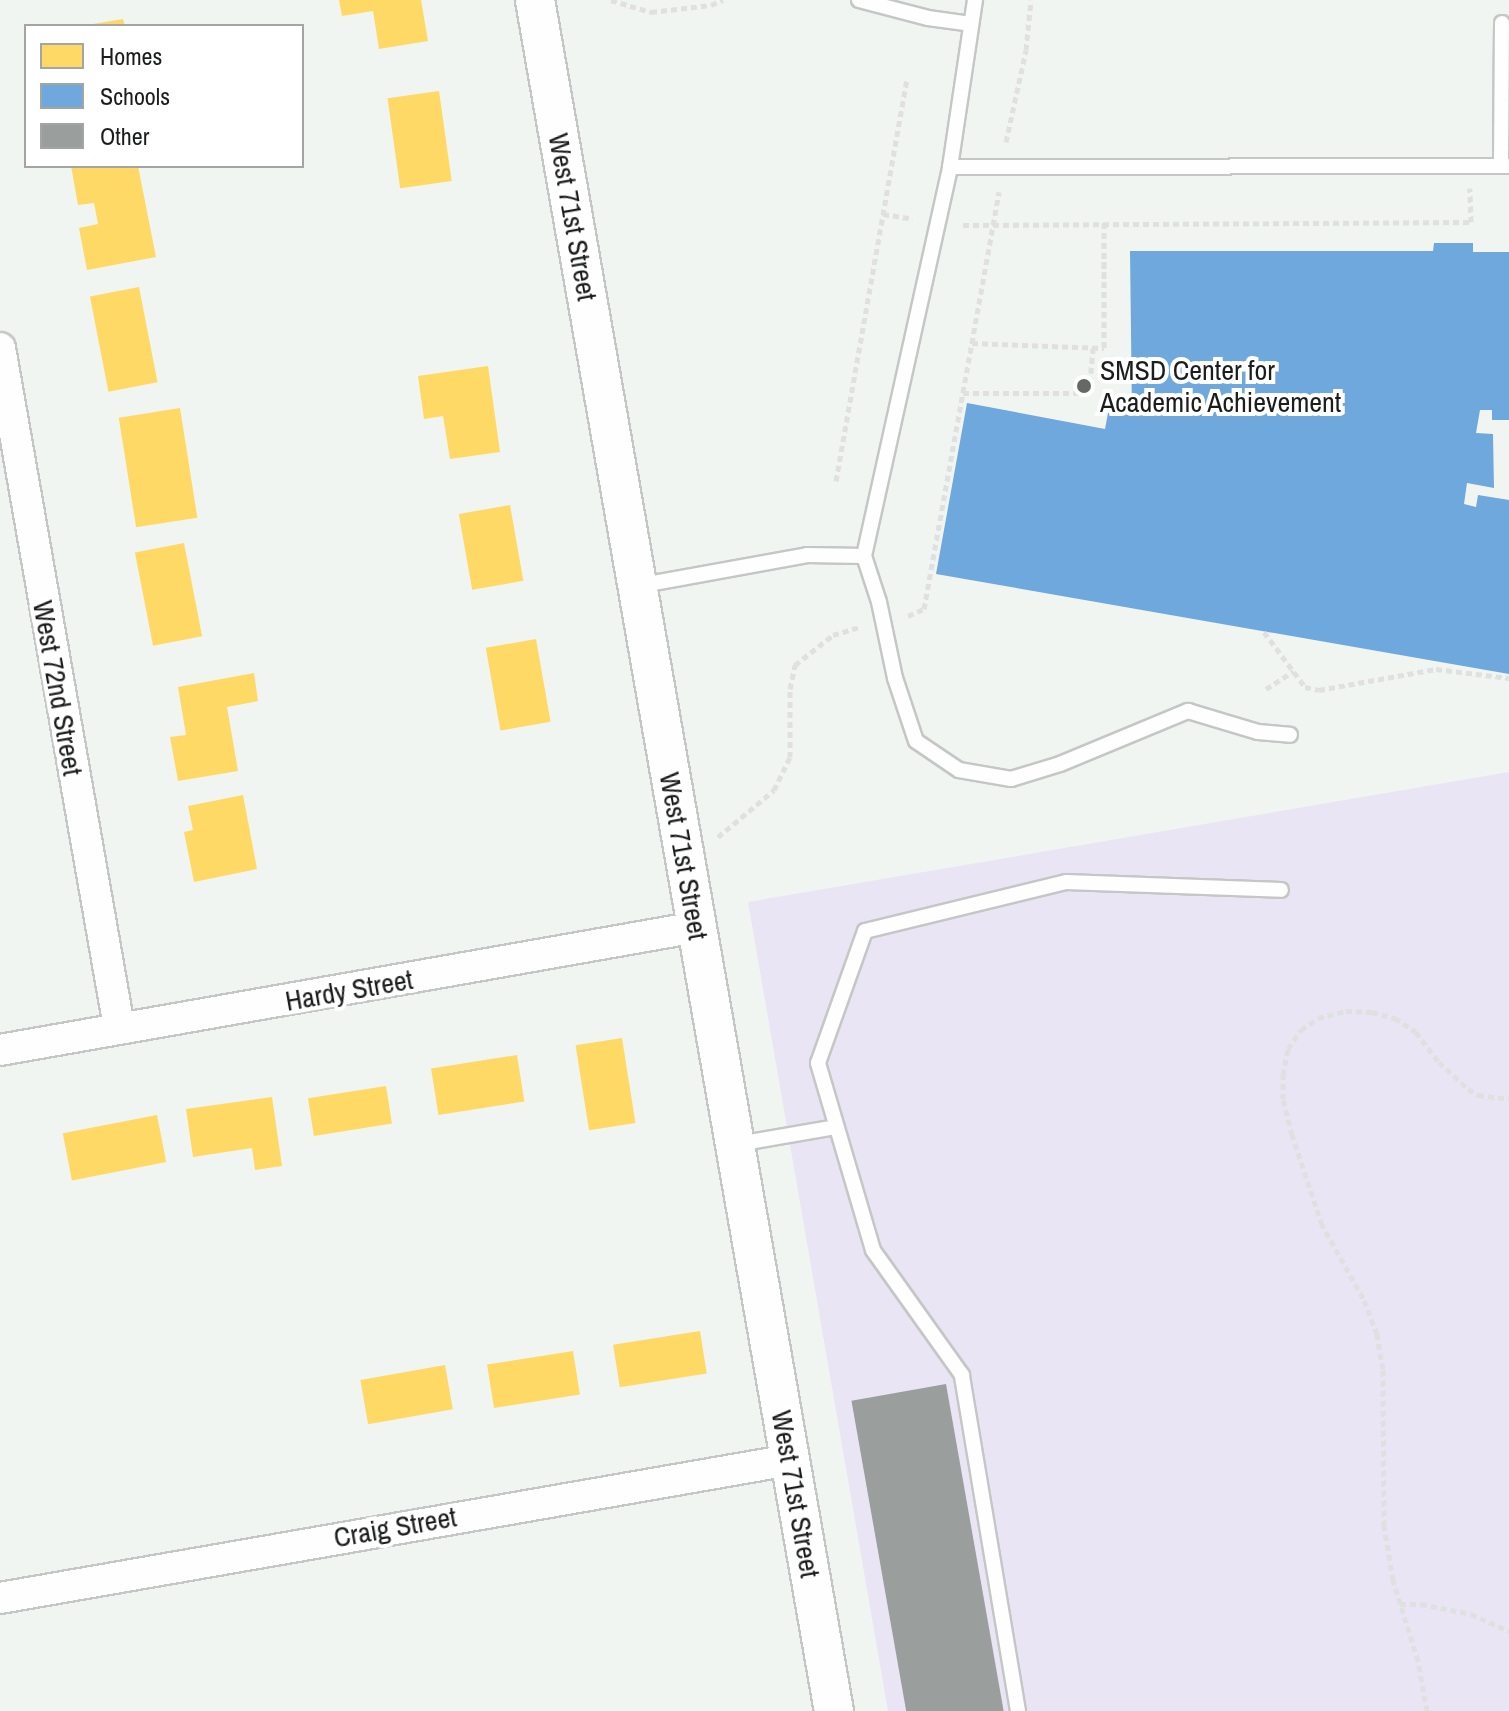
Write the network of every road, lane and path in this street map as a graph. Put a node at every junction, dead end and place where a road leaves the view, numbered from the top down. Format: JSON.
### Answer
{"nodes":[{"id":1,"x":535,"y":0,"type":"edge"},
{"id":2,"x":611,"y":0,"type":"edge"},
{"id":3,"x":723,"y":0,"type":"edge"},
{"id":4,"x":859,"y":0,"type":"edge"},
{"id":5,"x":975,"y":0,"type":"edge"},
{"id":6,"x":1031,"y":0,"type":"edge"},
{"id":7,"x":1502,"y":23,"type":"dead end"},
{"id":8,"x":971,"y":24,"type":"junction"},
{"id":9,"x":907,"y":77,"type":"dead end"},
{"id":10,"x":1006,"y":144,"type":"dead end"},
{"id":11,"x":1505,"y":166,"type":"edge"},
{"id":12,"x":950,"y":167,"type":"junction"},
{"id":13,"x":1470,"y":188,"type":"dead end"},
{"id":14,"x":1000,"y":189,"type":"dead end"},
{"id":15,"x":883,"y":214,"type":"junction"},
{"id":16,"x":895,"y":217,"type":"dead end"},
{"id":17,"x":1104,"y":223,"type":"junction"},
{"id":18,"x":993,"y":224,"type":"junction"},
{"id":19,"x":956,"y":225,"type":"dead end"},
{"id":20,"x":972,"y":343,"type":"junction"},
{"id":21,"x":0,"y":348,"type":"edge"},
{"id":22,"x":1093,"y":348,"type":"junction"},
{"id":23,"x":963,"y":393,"type":"junction"},
{"id":24,"x":836,"y":481,"type":"dead end"},
{"id":25,"x":11,"y":487,"type":"edge"},
{"id":26,"x":864,"y":556,"type":"junction"},
{"id":27,"x":637,"y":586,"type":"junction"},
{"id":28,"x":910,"y":615,"type":"dead end"},
{"id":29,"x":863,"y":626,"type":"dead end"},
{"id":30,"x":1264,"y":632,"type":"dead end"},
{"id":31,"x":1294,"y":671,"type":"junction"},
{"id":32,"x":1509,"y":678,"type":"edge"},
{"id":33,"x":1266,"y":689,"type":"dead end"},
{"id":34,"x":1290,"y":735,"type":"dead end"},
{"id":35,"x":717,"y":837,"type":"dead end"},
{"id":36,"x":1281,"y":890,"type":"dead end"},
{"id":37,"x":697,"y":927,"type":"junction"},
{"id":38,"x":119,"y":1027,"type":"junction"},
{"id":39,"x":0,"y":1050,"type":"edge"},
{"id":40,"x":1509,"y":1099,"type":"edge"},
{"id":41,"x":836,"y":1127,"type":"junction"},
{"id":42,"x":735,"y":1144,"type":"junction"},
{"id":43,"x":790,"y":1460,"type":"junction"},
{"id":44,"x":0,"y":1598,"type":"edge"},
{"id":45,"x":1400,"y":1604,"type":"junction"},
{"id":46,"x":1509,"y":1631,"type":"edge"},
{"id":47,"x":834,"y":1711,"type":"edge"},
{"id":48,"x":1018,"y":1711,"type":"edge"},
{"id":49,"x":1427,"y":1711,"type":"edge"}],
"edges":[{"from":1,"to":27,"type":"street","name":"West 71st Street"},
{"from":2,"to":3,"type":"path"},
{"from":4,"to":8,"type":"lane"},
{"from":5,"to":8,"type":"lane"},
{"from":6,"to":10,"type":"path"},
{"from":7,"to":11,"type":"lane"},
{"from":8,"to":12,"type":"lane"},
{"from":9,"to":15,"type":"path"},
{"from":11,"to":12,"type":"lane"},
{"from":12,"to":26,"type":"lane"},
{"from":13,"to":17,"type":"path"},
{"from":14,"to":18,"type":"path"},
{"from":15,"to":16,"type":"path"},
{"from":15,"to":24,"type":"path"},
{"from":17,"to":18,"type":"path"},
{"from":17,"to":22,"type":"path"},
{"from":18,"to":19,"type":"path"},
{"from":18,"to":20,"type":"path"},
{"from":20,"to":22,"type":"path"},
{"from":20,"to":23,"type":"path"},
{"from":21,"to":25,"type":"street","name":"West 72nd Street"},
{"from":22,"to":23,"type":"path"},
{"from":23,"to":28,"type":"path"},
{"from":25,"to":38,"type":"street","name":"West 72nd Street"},
{"from":26,"to":27,"type":"lane"},
{"from":26,"to":34,"type":"lane"},
{"from":27,"to":37,"type":"street","name":"West 71st Street"},
{"from":29,"to":35,"type":"path"},
{"from":30,"to":31,"type":"path"},
{"from":31,"to":32,"type":"path"},
{"from":31,"to":33,"type":"path"},
{"from":36,"to":41,"type":"lane"},
{"from":37,"to":38,"type":"street","name":"Hardy Street"},
{"from":37,"to":42,"type":"street","name":"West 71st Street"},
{"from":38,"to":39,"type":"street","name":"Hardy Street"},
{"from":40,"to":45,"type":"path"},
{"from":41,"to":42,"type":"lane"},
{"from":41,"to":48,"type":"lane"},
{"from":42,"to":43,"type":"street","name":"West 71st Street"},
{"from":43,"to":44,"type":"street","name":"Craig Street"},
{"from":43,"to":47,"type":"street","name":"West 71st Street"},
{"from":45,"to":46,"type":"path"},
{"from":45,"to":49,"type":"path"}]}
